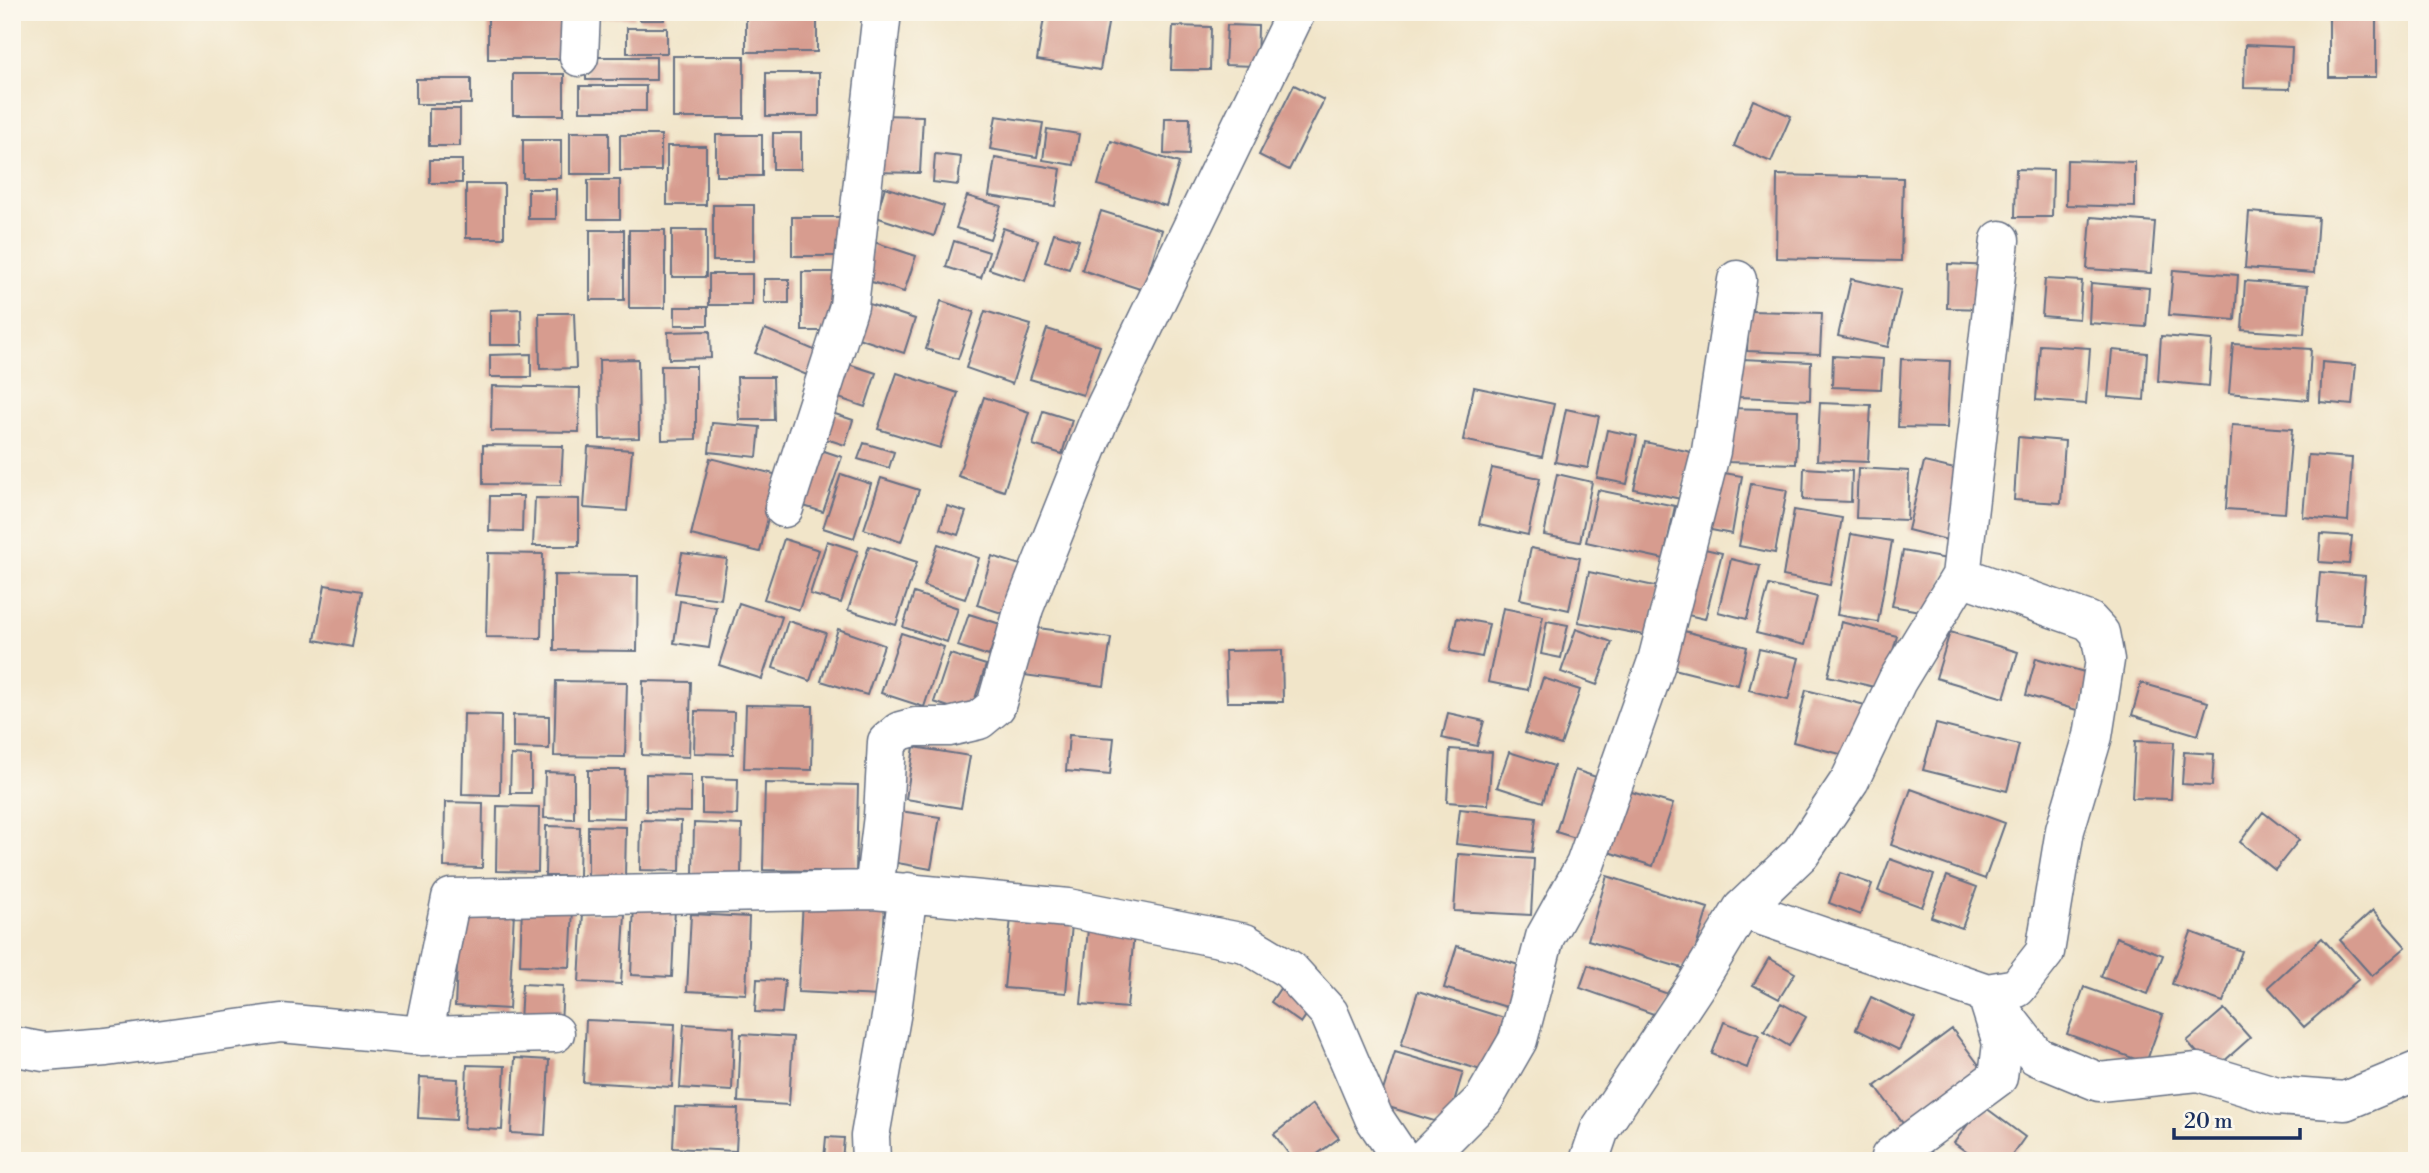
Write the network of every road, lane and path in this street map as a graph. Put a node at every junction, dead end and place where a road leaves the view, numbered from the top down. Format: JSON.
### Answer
{"nodes":[{"id":1,"x":581,"y":12,"type":"edge"},
{"id":2,"x":882,"y":12,"type":"edge"},
{"id":3,"x":1296,"y":12,"type":"edge"},
{"id":4,"x":579,"y":57,"type":"dead end"},
{"id":5,"x":2000,"y":240,"type":"dead end"},
{"id":6,"x":1737,"y":280,"type":"dead end"},
{"id":7,"x":784,"y":508,"type":"dead end"},
{"id":8,"x":1961,"y":576,"type":"junction"},
{"id":9,"x":891,"y":891,"type":"junction"},
{"id":10,"x":1742,"y":909,"type":"junction"},
{"id":11,"x":1987,"y":993,"type":"junction"},
{"id":12,"x":555,"y":1033,"type":"dead end"},
{"id":13,"x":423,"y":1036,"type":"junction"},
{"id":14,"x":12,"y":1046,"type":"edge"},
{"id":15,"x":2417,"y":1071,"type":"edge"},
{"id":16,"x":1890,"y":1157,"type":"dead end"},
{"id":17,"x":870,"y":1161,"type":"edge"},
{"id":18,"x":1403,"y":1161,"type":"edge"},
{"id":19,"x":1422,"y":1161,"type":"edge"},
{"id":20,"x":1589,"y":1161,"type":"edge"}],
"edges":[{"from":1,"to":4,"type":"street"},
{"from":2,"to":7,"type":"street"},
{"from":3,"to":9,"type":"street"},
{"from":5,"to":8,"type":"street"},
{"from":6,"to":19,"type":"street"},
{"from":8,"to":10,"type":"street"},
{"from":8,"to":11,"type":"street"},
{"from":9,"to":13,"type":"street"},
{"from":9,"to":17,"type":"street"},
{"from":9,"to":18,"type":"street"},
{"from":10,"to":11,"type":"street"},
{"from":10,"to":20,"type":"street"},
{"from":11,"to":15,"type":"street"},
{"from":11,"to":16,"type":"street"},
{"from":12,"to":13,"type":"street"},
{"from":13,"to":14,"type":"street"}]}
